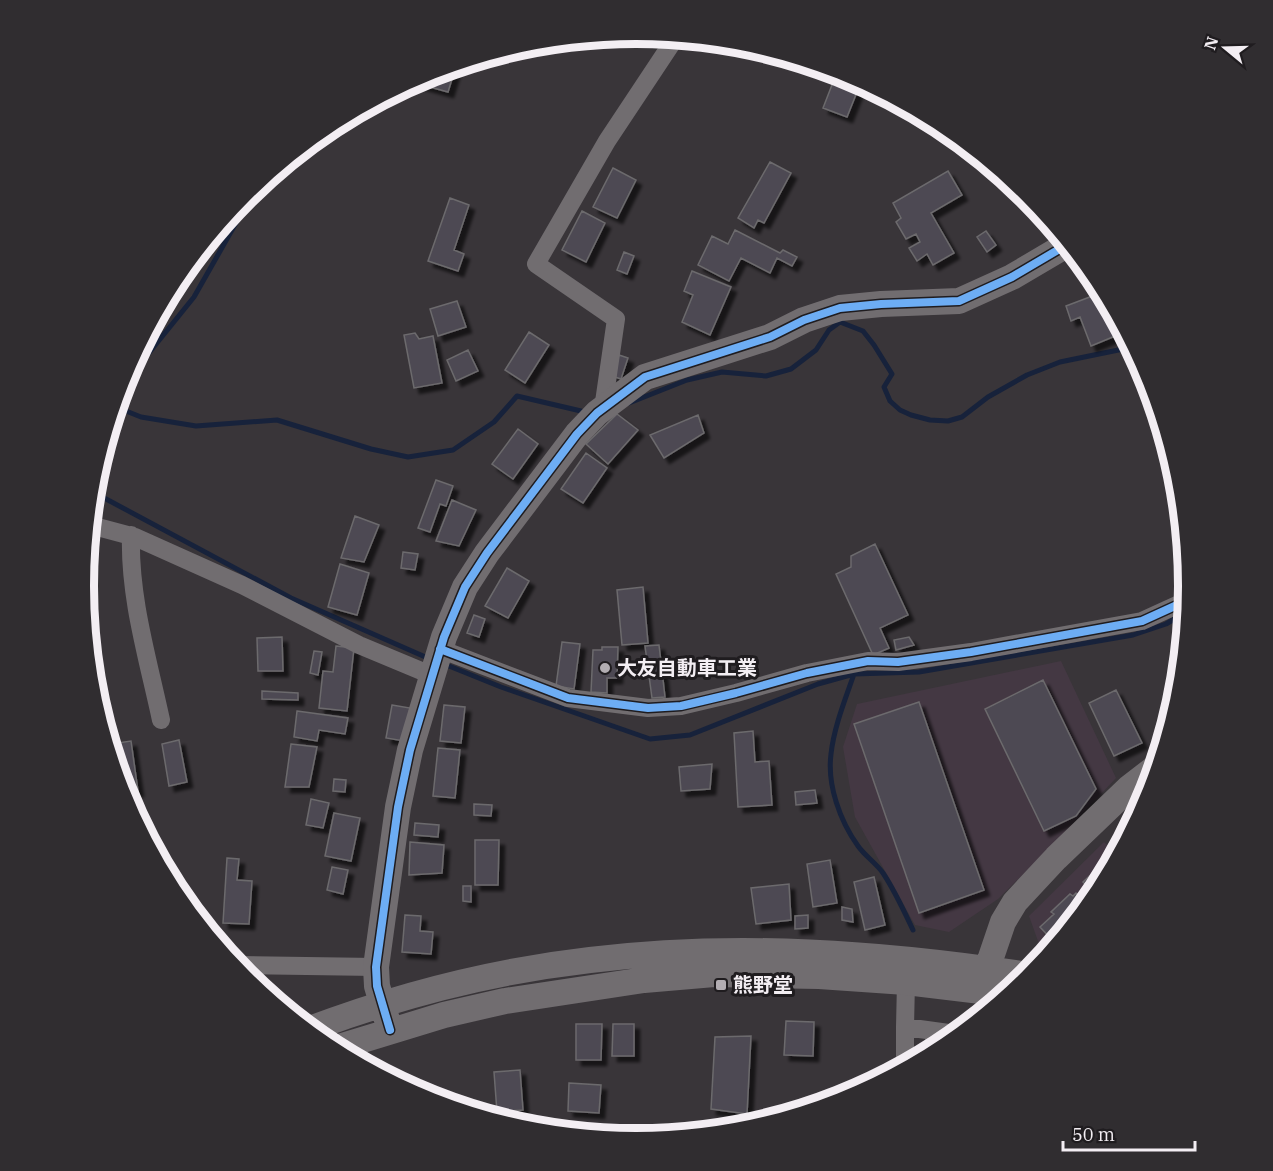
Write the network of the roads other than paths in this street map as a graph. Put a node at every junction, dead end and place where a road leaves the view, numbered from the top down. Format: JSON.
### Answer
{"nodes":[{"id":1,"x":671,"y":45,"type":"edge"},
{"id":2,"x":1060,"y":249,"type":"edge"},
{"id":3,"x":603,"y":409,"type":"junction"},
{"id":4,"x":98,"y":527,"type":"edge"},
{"id":5,"x":131,"y":535,"type":"junction"},
{"id":6,"x":1177,"y":605,"type":"edge"},
{"id":7,"x":436,"y":662,"type":"junction"},
{"id":8,"x":161,"y":720,"type":"dead end"},
{"id":9,"x":1143,"y":777,"type":"edge"},
{"id":10,"x":249,"y":965,"type":"edge"},
{"id":11,"x":376,"y":967,"type":"junction"},
{"id":12,"x":987,"y":969,"type":"junction"},
{"id":13,"x":1015,"y":973,"type":"edge"},
{"id":14,"x":906,"y":982,"type":"junction"},
{"id":15,"x":994,"y":993,"type":"edge"},
{"id":16,"x":382,"y":1004,"type":"junction"},
{"id":17,"x":321,"y":1025,"type":"edge"},
{"id":18,"x":906,"y":1027,"type":"junction"},
{"id":19,"x":390,"y":1030,"type":"junction"},
{"id":20,"x":943,"y":1032,"type":"edge"},
{"id":21,"x":348,"y":1044,"type":"edge"},
{"id":22,"x":905,"y":1056,"type":"edge"}],
"edges":[{"from":1,"to":3,"type":"street"},
{"from":2,"to":3,"type":"street"},
{"from":3,"to":7,"type":"street"},
{"from":4,"to":5,"type":"street"},
{"from":5,"to":7,"type":"street"},
{"from":5,"to":8,"type":"street"},
{"from":6,"to":7,"type":"street"},
{"from":7,"to":11,"type":"street"},
{"from":9,"to":12,"type":"street"},
{"from":10,"to":11,"type":"street"},
{"from":11,"to":16,"type":"street"},
{"from":12,"to":13,"type":"street"},
{"from":12,"to":16,"type":"street"},
{"from":14,"to":15,"type":"street"},
{"from":14,"to":18,"type":"street"},
{"from":14,"to":19,"type":"street"},
{"from":16,"to":17,"type":"street"},
{"from":16,"to":19,"type":"street"},
{"from":18,"to":20,"type":"street"},
{"from":18,"to":22,"type":"street"},
{"from":19,"to":21,"type":"street"}]}
